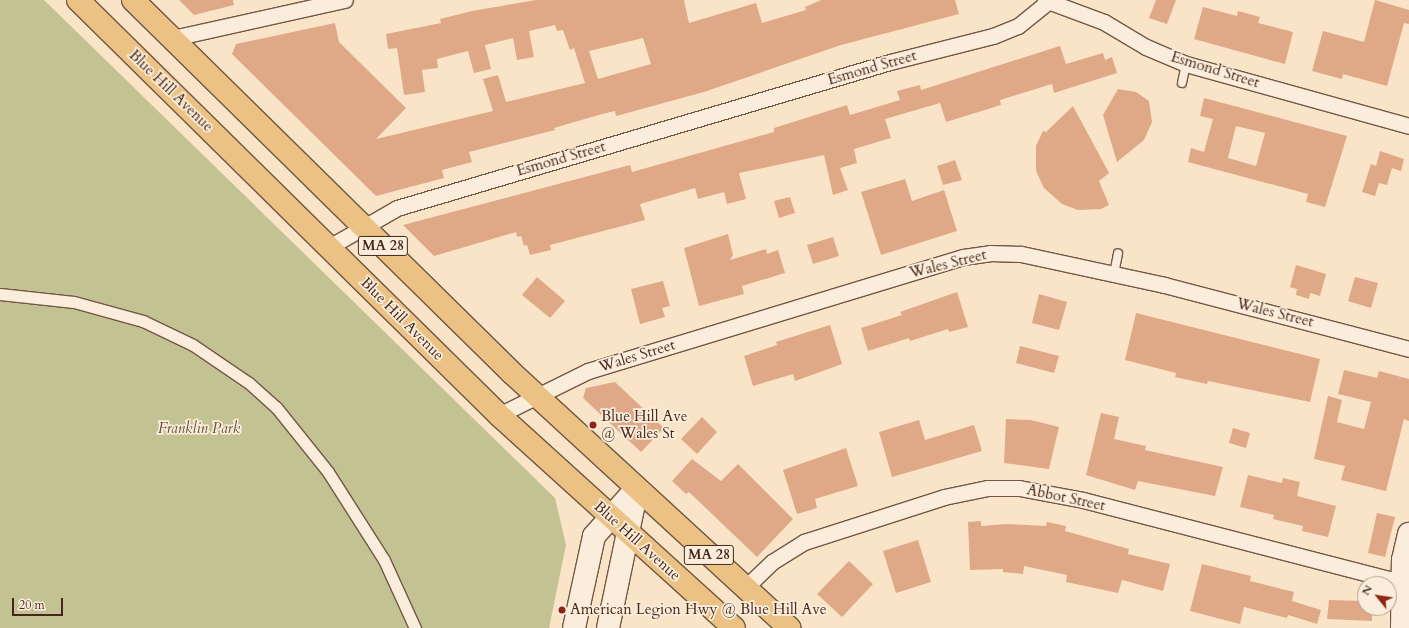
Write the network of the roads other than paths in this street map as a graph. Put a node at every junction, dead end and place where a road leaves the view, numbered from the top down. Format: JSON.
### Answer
{"nodes":[{"id":1,"x":78,"y":0,"type":"edge"},
{"id":2,"x":133,"y":0,"type":"edge"},
{"id":3,"x":345,"y":0,"type":"edge"},
{"id":4,"x":1047,"y":1,"type":"edge"},
{"id":5,"x":173,"y":38,"type":"junction"},
{"id":6,"x":1186,"y":64,"type":"junction"},
{"id":7,"x":1182,"y":83,"type":"dead end"},
{"id":8,"x":1409,"y":126,"type":"edge"},
{"id":9,"x":362,"y":225,"type":"junction"},
{"id":10,"x":329,"y":247,"type":"junction"},
{"id":11,"x":1118,"y":253,"type":"dead end"},
{"id":12,"x":1114,"y":274,"type":"junction"},
{"id":13,"x":0,"y":294,"type":"edge"},
{"id":14,"x":1409,"y":349,"type":"edge"},
{"id":15,"x":537,"y":395,"type":"junction"},
{"id":16,"x":499,"y":415,"type":"junction"},
{"id":17,"x":637,"y":488,"type":"junction"},
{"id":18,"x":611,"y":517,"type":"junction"},
{"id":19,"x":628,"y":531,"type":"junction"},
{"id":20,"x":1409,"y":534,"type":"edge"},
{"id":21,"x":1402,"y":578,"type":"junction"},
{"id":22,"x":745,"y":588,"type":"junction"},
{"id":23,"x":415,"y":628,"type":"edge"},
{"id":24,"x":574,"y":628,"type":"edge"},
{"id":25,"x":608,"y":628,"type":"edge"},
{"id":26,"x":734,"y":628,"type":"edge"},
{"id":27,"x":789,"y":628,"type":"edge"},
{"id":28,"x":1402,"y":628,"type":"edge"}],
"edges":[{"from":1,"to":10,"type":"main road","name":"Blue Hill Avenue","number":"MA 28"},
{"from":2,"to":5,"type":"main road","number":"MA 28"},
{"from":3,"to":5,"type":"street"},
{"from":4,"to":6,"type":"street","name":"Esmond Street"},
{"from":4,"to":9,"type":"street","name":"Esmond Street"},
{"from":5,"to":9,"type":"main road","number":"MA 28"},
{"from":6,"to":7,"type":"lane"},
{"from":6,"to":8,"type":"street","name":"Esmond Street"},
{"from":9,"to":10,"type":"street","name":"Esmond Street"},
{"from":9,"to":15,"type":"main road","number":"MA 28"},
{"from":10,"to":16,"type":"main road","name":"Blue Hill Avenue","number":"MA 28"},
{"from":11,"to":12,"type":"lane"},
{"from":12,"to":14,"type":"street","name":"Wales Street"},
{"from":12,"to":15,"type":"street","name":"Wales Street"},
{"from":13,"to":23,"type":"street"},
{"from":15,"to":16,"type":"street","name":"Wales Street"},
{"from":15,"to":17,"type":"main road","number":"MA 28"},
{"from":16,"to":18,"type":"main road","name":"Blue Hill Avenue","number":"MA 28"},
{"from":17,"to":18,"type":"main road"},
{"from":17,"to":19,"type":"main road"},
{"from":17,"to":22,"type":"main road","number":"MA 28"},
{"from":18,"to":19,"type":"main road","name":"Blue Hill Avenue","number":"MA 28"},
{"from":18,"to":24,"type":"main road"},
{"from":19,"to":25,"type":"main road"},
{"from":19,"to":26,"type":"main road","name":"Blue Hill Avenue","number":"MA 28"},
{"from":20,"to":21,"type":"main road"},
{"from":21,"to":22,"type":"street","name":"Abbot Street"},
{"from":21,"to":28,"type":"main road"},
{"from":22,"to":27,"type":"main road","number":"MA 28"}]}
